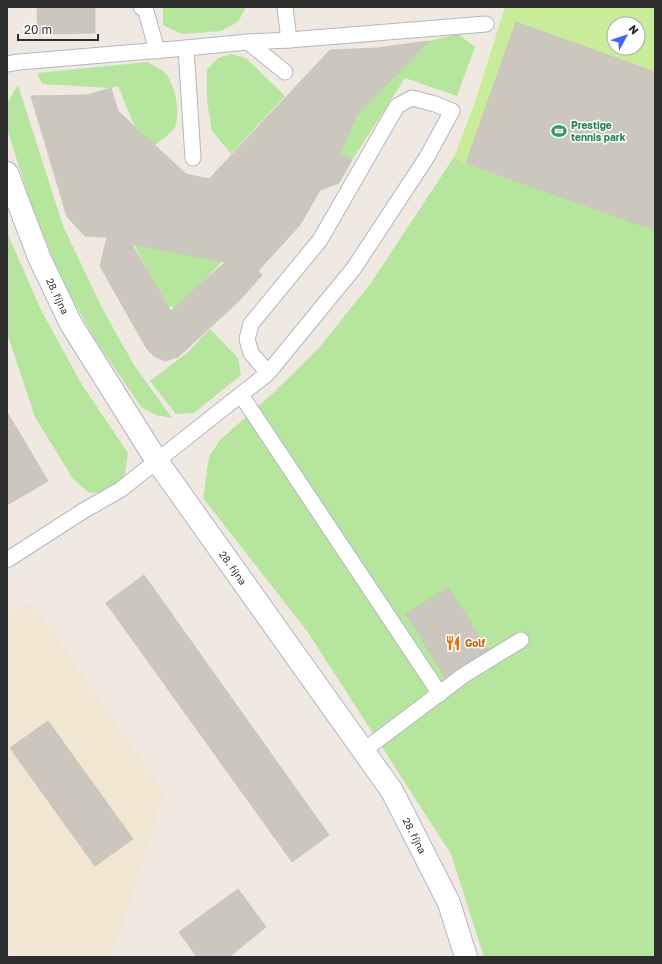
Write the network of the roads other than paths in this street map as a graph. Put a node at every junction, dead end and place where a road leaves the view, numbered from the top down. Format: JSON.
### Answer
{"nodes":[{"id":1,"x":141,"y":7,"type":"edge"},
{"id":2,"x":286,"y":7,"type":"edge"},
{"id":3,"x":486,"y":24,"type":"dead end"},
{"id":4,"x":289,"y":40,"type":"junction"},
{"id":5,"x":248,"y":42,"type":"junction"},
{"id":6,"x":186,"y":48,"type":"junction"},
{"id":7,"x":157,"y":51,"type":"junction"},
{"id":8,"x":7,"y":64,"type":"edge"},
{"id":9,"x":285,"y":72,"type":"dead end"},
{"id":10,"x":193,"y":158,"type":"dead end"},
{"id":11,"x":7,"y":173,"type":"edge"},
{"id":12,"x":268,"y":373,"type":"junction"},
{"id":13,"x":241,"y":395,"type":"junction"},
{"id":14,"x":157,"y":461,"type":"junction"},
{"id":15,"x":7,"y":560,"type":"edge"},
{"id":16,"x":521,"y":640,"type":"dead end"},
{"id":17,"x":440,"y":694,"type":"junction"},
{"id":18,"x":363,"y":751,"type":"junction"},
{"id":19,"x":466,"y":957,"type":"edge"}],
"edges":[{"from":1,"to":7,"type":"lane"},
{"from":2,"to":4,"type":"lane"},
{"from":3,"to":4,"type":"lane"},
{"from":4,"to":5,"type":"lane"},
{"from":5,"to":6,"type":"lane"},
{"from":5,"to":9,"type":"lane"},
{"from":6,"to":7,"type":"lane"},
{"from":6,"to":10,"type":"lane"},
{"from":7,"to":8,"type":"lane"},
{"from":11,"to":14,"type":"street","name":"28. října"},
{"from":12,"to":12,"type":"lane"},
{"from":12,"to":13,"type":"lane"},
{"from":13,"to":14,"type":"lane"},
{"from":13,"to":17,"type":"lane"},
{"from":14,"to":15,"type":"lane"},
{"from":14,"to":18,"type":"street","name":"28. října"},
{"from":16,"to":17,"type":"lane"},
{"from":17,"to":18,"type":"lane"},
{"from":18,"to":19,"type":"street","name":"28. října"}]}
